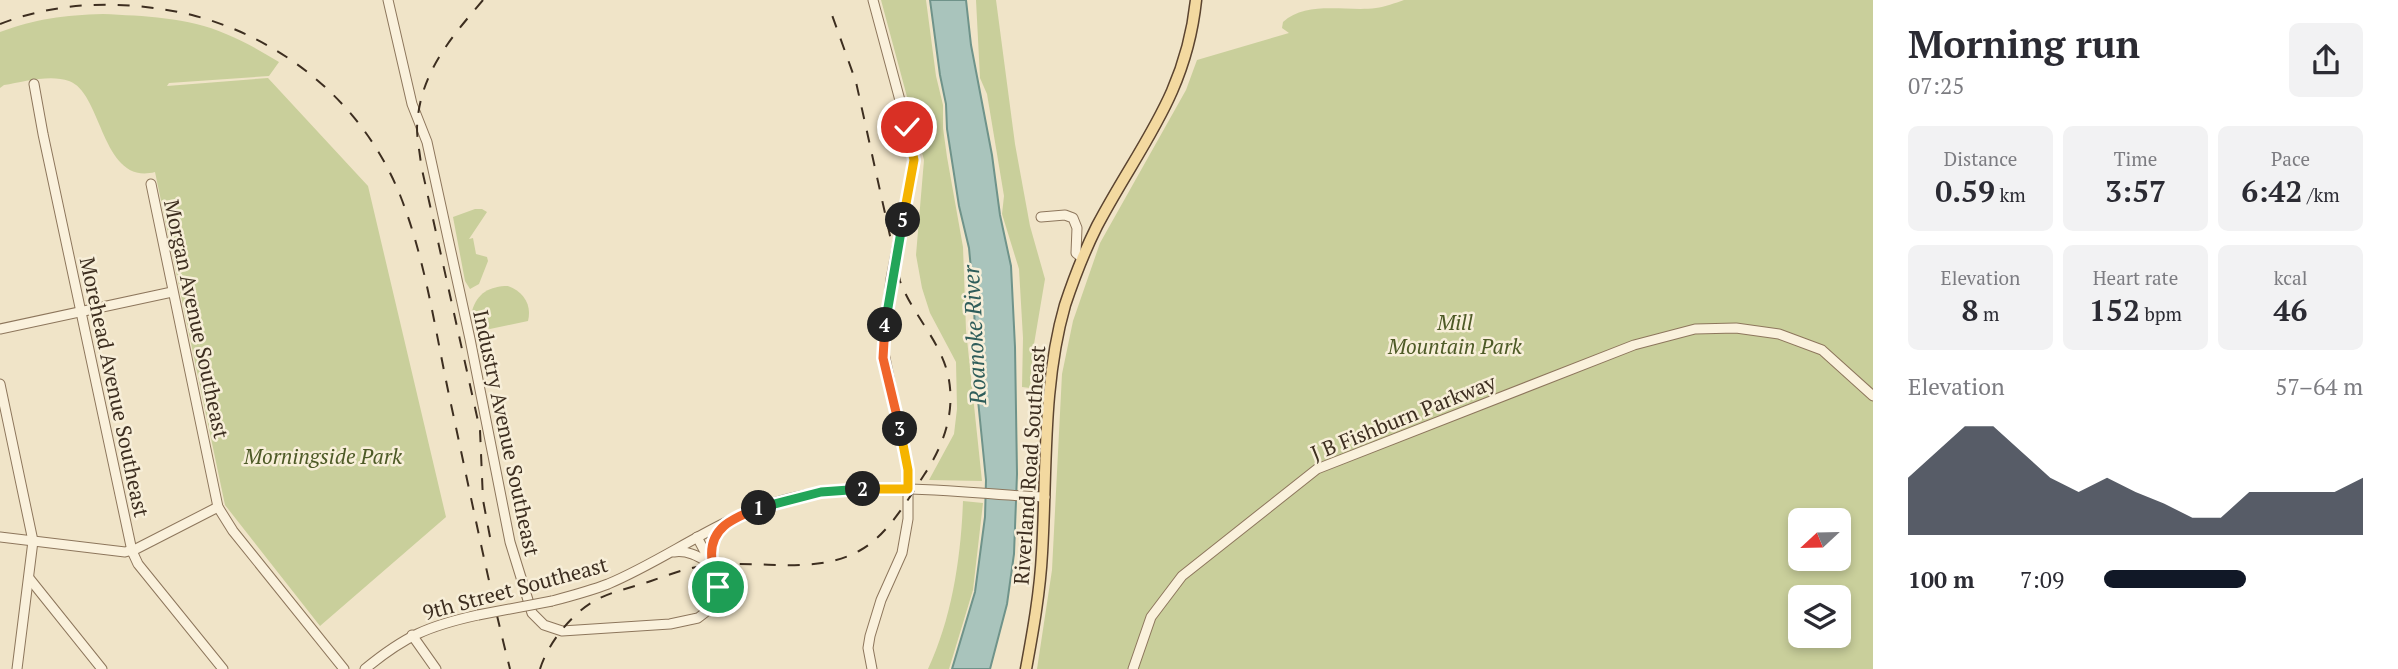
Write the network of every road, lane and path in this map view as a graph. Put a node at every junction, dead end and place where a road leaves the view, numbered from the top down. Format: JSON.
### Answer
{"nodes":[{"id":1,"x":388,"y":0,"type":"edge"},
{"id":2,"x":873,"y":0,"type":"edge"},
{"id":3,"x":1196,"y":0,"type":"edge"},
{"id":4,"x":34,"y":84,"type":"dead end"},
{"id":5,"x":151,"y":184,"type":"dead end"},
{"id":6,"x":1041,"y":217,"type":"dead end"},
{"id":7,"x":1082,"y":258,"type":"junction"},
{"id":8,"x":172,"y":292,"type":"junction"},
{"id":9,"x":81,"y":312,"type":"junction"},
{"id":10,"x":0,"y":329,"type":"edge"},
{"id":11,"x":0,"y":384,"type":"edge"},
{"id":12,"x":1873,"y":396,"type":"edge"},
{"id":13,"x":908,"y":489,"type":"junction"},
{"id":14,"x":1045,"y":497,"type":"junction"},
{"id":15,"x":218,"y":507,"type":"junction"},
{"id":16,"x":726,"y":522,"type":"junction"},
{"id":17,"x":0,"y":537,"type":"edge"},
{"id":18,"x":697,"y":537,"type":"junction"},
{"id":19,"x":33,"y":541,"type":"junction"},
{"id":20,"x":132,"y":551,"type":"junction"},
{"id":21,"x":662,"y":555,"type":"junction"},
{"id":22,"x":712,"y":565,"type":"junction"},
{"id":23,"x":29,"y":578,"type":"junction"},
{"id":24,"x":412,"y":635,"type":"junction"},
{"id":25,"x":17,"y":669,"type":"edge"},
{"id":26,"x":102,"y":669,"type":"edge"},
{"id":27,"x":223,"y":669,"type":"edge"},
{"id":28,"x":344,"y":669,"type":"edge"},
{"id":29,"x":365,"y":669,"type":"edge"},
{"id":30,"x":436,"y":669,"type":"edge"},
{"id":31,"x":872,"y":669,"type":"edge"},
{"id":32,"x":1026,"y":669,"type":"edge"},
{"id":33,"x":1133,"y":669,"type":"edge"}],
"edges":[{"from":1,"to":22,"type":"street","name":"Industry Avenue Southeast"},
{"from":2,"to":13,"type":"street"},
{"from":3,"to":7,"type":"main road","name":"Riverland Road Southeast"},
{"from":4,"to":9,"type":"street","name":"Morehead Avenue Southeast"},
{"from":5,"to":8,"type":"street","name":"Morgan Avenue Southeast"},
{"from":6,"to":7,"type":"street"},
{"from":7,"to":14,"type":"main road","name":"Riverland Road Southeast"},
{"from":8,"to":9,"type":"street"},
{"from":8,"to":15,"type":"street","name":"Morgan Avenue Southeast"},
{"from":9,"to":10,"type":"street"},
{"from":9,"to":20,"type":"street","name":"Morehead Avenue Southeast"},
{"from":11,"to":19,"type":"street"},
{"from":12,"to":33,"type":"street","name":"J B Fishburn Parkway"},
{"from":13,"to":14,"type":"street","name":"9th Street Southeast"},
{"from":13,"to":16,"type":"street","name":"9th Street Southeast"},
{"from":13,"to":31,"type":"street"},
{"from":14,"to":32,"type":"main road","name":"Riverland Road Southeast"},
{"from":15,"to":20,"type":"street"},
{"from":15,"to":28,"type":"street","name":"Morgan Avenue Southeast"},
{"from":16,"to":18,"type":"street","name":"9th Street Southeast"},
{"from":16,"to":22,"type":"street"},
{"from":17,"to":19,"type":"street"},
{"from":18,"to":21,"type":"street","name":"9th Street Southeast"},
{"from":18,"to":22,"type":"street","name":"Industry Avenue Southeast"},
{"from":19,"to":20,"type":"street"},
{"from":19,"to":23,"type":"street"},
{"from":20,"to":27,"type":"street","name":"Morehead Avenue Southeast"},
{"from":21,"to":22,"type":"street"},
{"from":21,"to":24,"type":"street","name":"9th Street Southeast","bridge":true},
{"from":23,"to":25,"type":"street"},
{"from":23,"to":26,"type":"street"},
{"from":24,"to":29,"type":"street","name":"9th Street Southeast"},
{"from":24,"to":30,"type":"street"}]}
